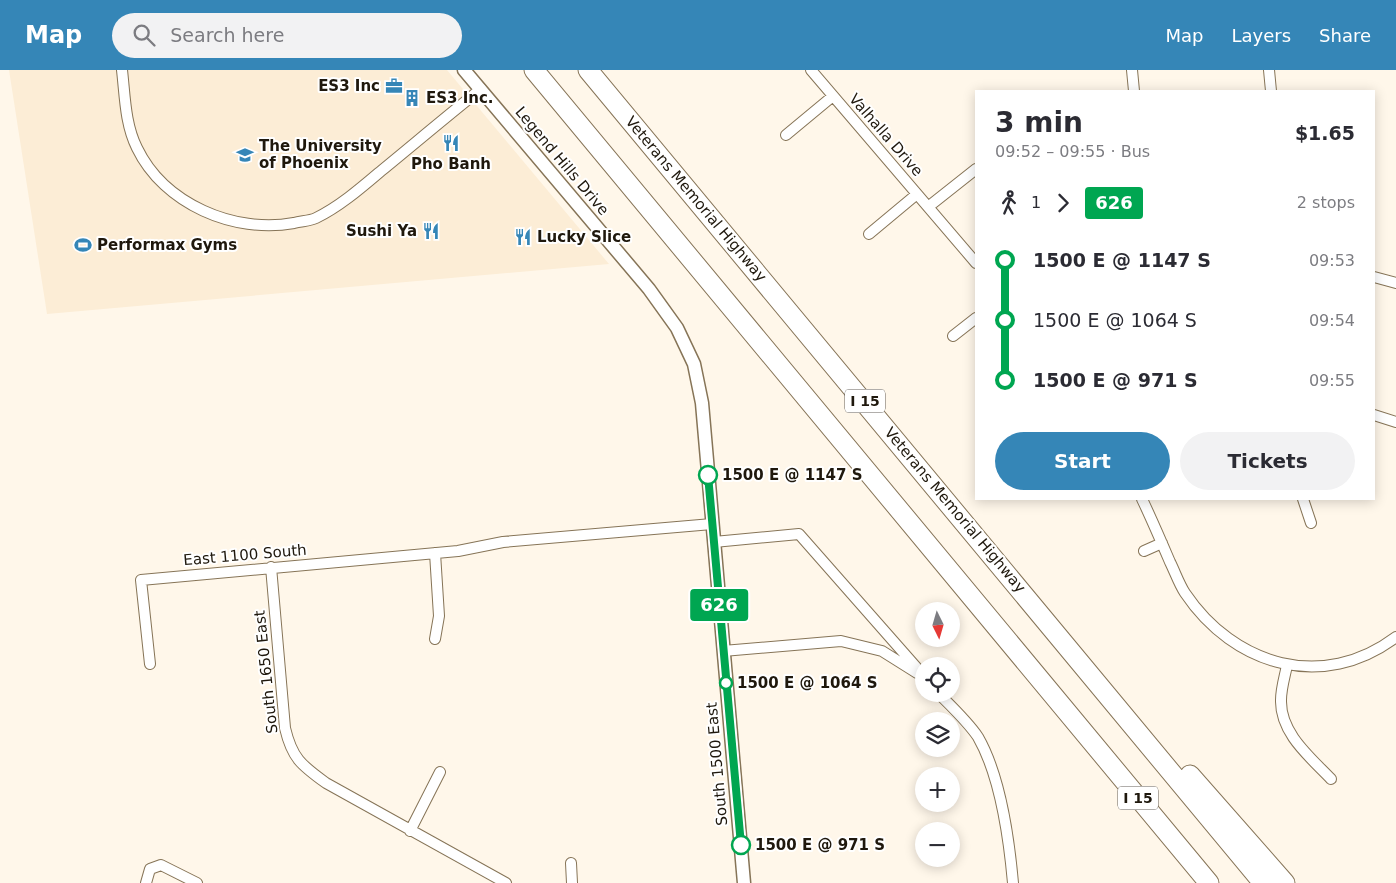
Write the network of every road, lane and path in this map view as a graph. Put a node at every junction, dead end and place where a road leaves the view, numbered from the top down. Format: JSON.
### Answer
{"nodes":[{"id":1,"x":122,"y":70,"type":"edge"},
{"id":2,"x":464,"y":70,"type":"edge"},
{"id":3,"x":534,"y":70,"type":"edge"},
{"id":4,"x":588,"y":70,"type":"edge"},
{"id":5,"x":811,"y":70,"type":"edge"},
{"id":6,"x":1132,"y":70,"type":"edge"},
{"id":7,"x":1269,"y":70,"type":"edge"},
{"id":8,"x":481,"y":89,"type":"junction"},
{"id":9,"x":1134,"y":90,"type":"edge"},
{"id":10,"x":1271,"y":90,"type":"edge"},
{"id":11,"x":833,"y":96,"type":"junction"},
{"id":12,"x":786,"y":135,"type":"dead end"},
{"id":13,"x":975,"y":170,"type":"edge"},
{"id":14,"x":917,"y":194,"type":"junction"},
{"id":15,"x":928,"y":207,"type":"junction"},
{"id":16,"x":869,"y":234,"type":"dead end"},
{"id":17,"x":975,"y":262,"type":"edge"},
{"id":18,"x":1375,"y":277,"type":"edge"},
{"id":19,"x":1396,"y":283,"type":"edge"},
{"id":20,"x":975,"y":319,"type":"edge"},
{"id":21,"x":953,"y":336,"type":"dead end"},
{"id":22,"x":702,"y":403,"type":"joint"},
{"id":23,"x":1375,"y":416,"type":"edge"},
{"id":24,"x":1396,"y":422,"type":"edge"},
{"id":25,"x":1142,"y":500,"type":"edge"},
{"id":26,"x":1303,"y":500,"type":"edge"},
{"id":27,"x":1311,"y":523,"type":"dead end"},
{"id":28,"x":712,"y":524,"type":"junction"},
{"id":29,"x":714,"y":542,"type":"junction"},
{"id":30,"x":1162,"y":543,"type":"junction"},
{"id":31,"x":1144,"y":551,"type":"dead end"},
{"id":32,"x":435,"y":553,"type":"junction"},
{"id":33,"x":271,"y":568,"type":"junction"},
{"id":34,"x":1396,"y":637,"type":"edge"},
{"id":35,"x":435,"y":639,"type":"dead end"},
{"id":36,"x":724,"y":651,"type":"junction"},
{"id":37,"x":150,"y":664,"type":"dead end"},
{"id":38,"x":1287,"y":665,"type":"junction"},
{"id":39,"x":915,"y":666,"type":"edge"},
{"id":40,"x":915,"y":671,"type":"edge"},
{"id":41,"x":947,"y":702,"type":"edge"},
{"id":42,"x":1067,"y":713,"type":"junction"},
{"id":43,"x":1140,"y":734,"type":"junction"},
{"id":44,"x":440,"y":772,"type":"dead end"},
{"id":45,"x":1331,"y":779,"type":"dead end"},
{"id":46,"x":410,"y":831,"type":"junction"},
{"id":47,"x":571,"y":863,"type":"dead end"},
{"id":48,"x":146,"y":883,"type":"edge"},
{"id":49,"x":196,"y":883,"type":"edge"},
{"id":50,"x":506,"y":883,"type":"edge"},
{"id":51,"x":572,"y":883,"type":"edge"},
{"id":52,"x":744,"y":883,"type":"edge"},
{"id":53,"x":1013,"y":883,"type":"edge"},
{"id":54,"x":1193,"y":883,"type":"edge"},
{"id":55,"x":1209,"y":883,"type":"edge"},
{"id":56,"x":1263,"y":883,"type":"edge"},
{"id":57,"x":1285,"y":883,"type":"edge"}],
"edges":[{"from":1,"to":8,"type":"street"},
{"from":2,"to":8,"type":"street","name":"Legend Hills Drive"},
{"from":3,"to":42,"type":"highway","number":"I 15"},
{"from":4,"to":43,"type":"highway","name":"Veterans Memorial Highway","number":"I 15"},
{"from":5,"to":11,"type":"street","name":"Valhalla Drive"},
{"from":6,"to":9,"type":"street"},
{"from":7,"to":10,"type":"street"},
{"from":8,"to":22,"type":"street","name":"Legend Hills Drive"},
{"from":11,"to":12,"type":"street","name":"Valhalla Drive"},
{"from":11,"to":14,"type":"street","name":"Valhalla Drive"},
{"from":13,"to":15,"type":"street"},
{"from":14,"to":15,"type":"street","name":"Valhalla Drive"},
{"from":14,"to":16,"type":"street","name":"Valhalla Drive"},
{"from":15,"to":17,"type":"street","name":"Valhalla Drive"},
{"from":18,"to":19,"type":"street"},
{"from":20,"to":21,"type":"street"},
{"from":22,"to":28,"type":"street","name":"South 1500 East"},
{"from":23,"to":24,"type":"street"},
{"from":25,"to":30,"type":"street"},
{"from":26,"to":27,"type":"street"},
{"from":28,"to":29,"type":"street","name":"South 1500 East"},
{"from":28,"to":32,"type":"street","name":"East 1100 South"},
{"from":29,"to":36,"type":"street","name":"South 1500 East"},
{"from":29,"to":39,"type":"street"},
{"from":30,"to":31,"type":"street"},
{"from":30,"to":38,"type":"street"},
{"from":32,"to":33,"type":"street","name":"East 1100 South"},
{"from":32,"to":35,"type":"street"},
{"from":33,"to":37,"type":"street","name":"East 1100 South"},
{"from":33,"to":46,"type":"street","name":"South 1650 East"},
{"from":34,"to":38,"type":"street"},
{"from":36,"to":40,"type":"street"},
{"from":36,"to":52,"type":"street","name":"South 1500 East"},
{"from":38,"to":45,"type":"street"},
{"from":41,"to":53,"type":"street"},
{"from":42,"to":54,"type":"highway"},
{"from":42,"to":55,"type":"highway","number":"I 15"},
{"from":43,"to":56,"type":"highway","name":"Veterans Memorial Highway","number":"I 15"},
{"from":43,"to":57,"type":"highway"},
{"from":44,"to":46,"type":"street"},
{"from":46,"to":50,"type":"street"},
{"from":47,"to":51,"type":"street"},
{"from":48,"to":49,"type":"street"}]}
